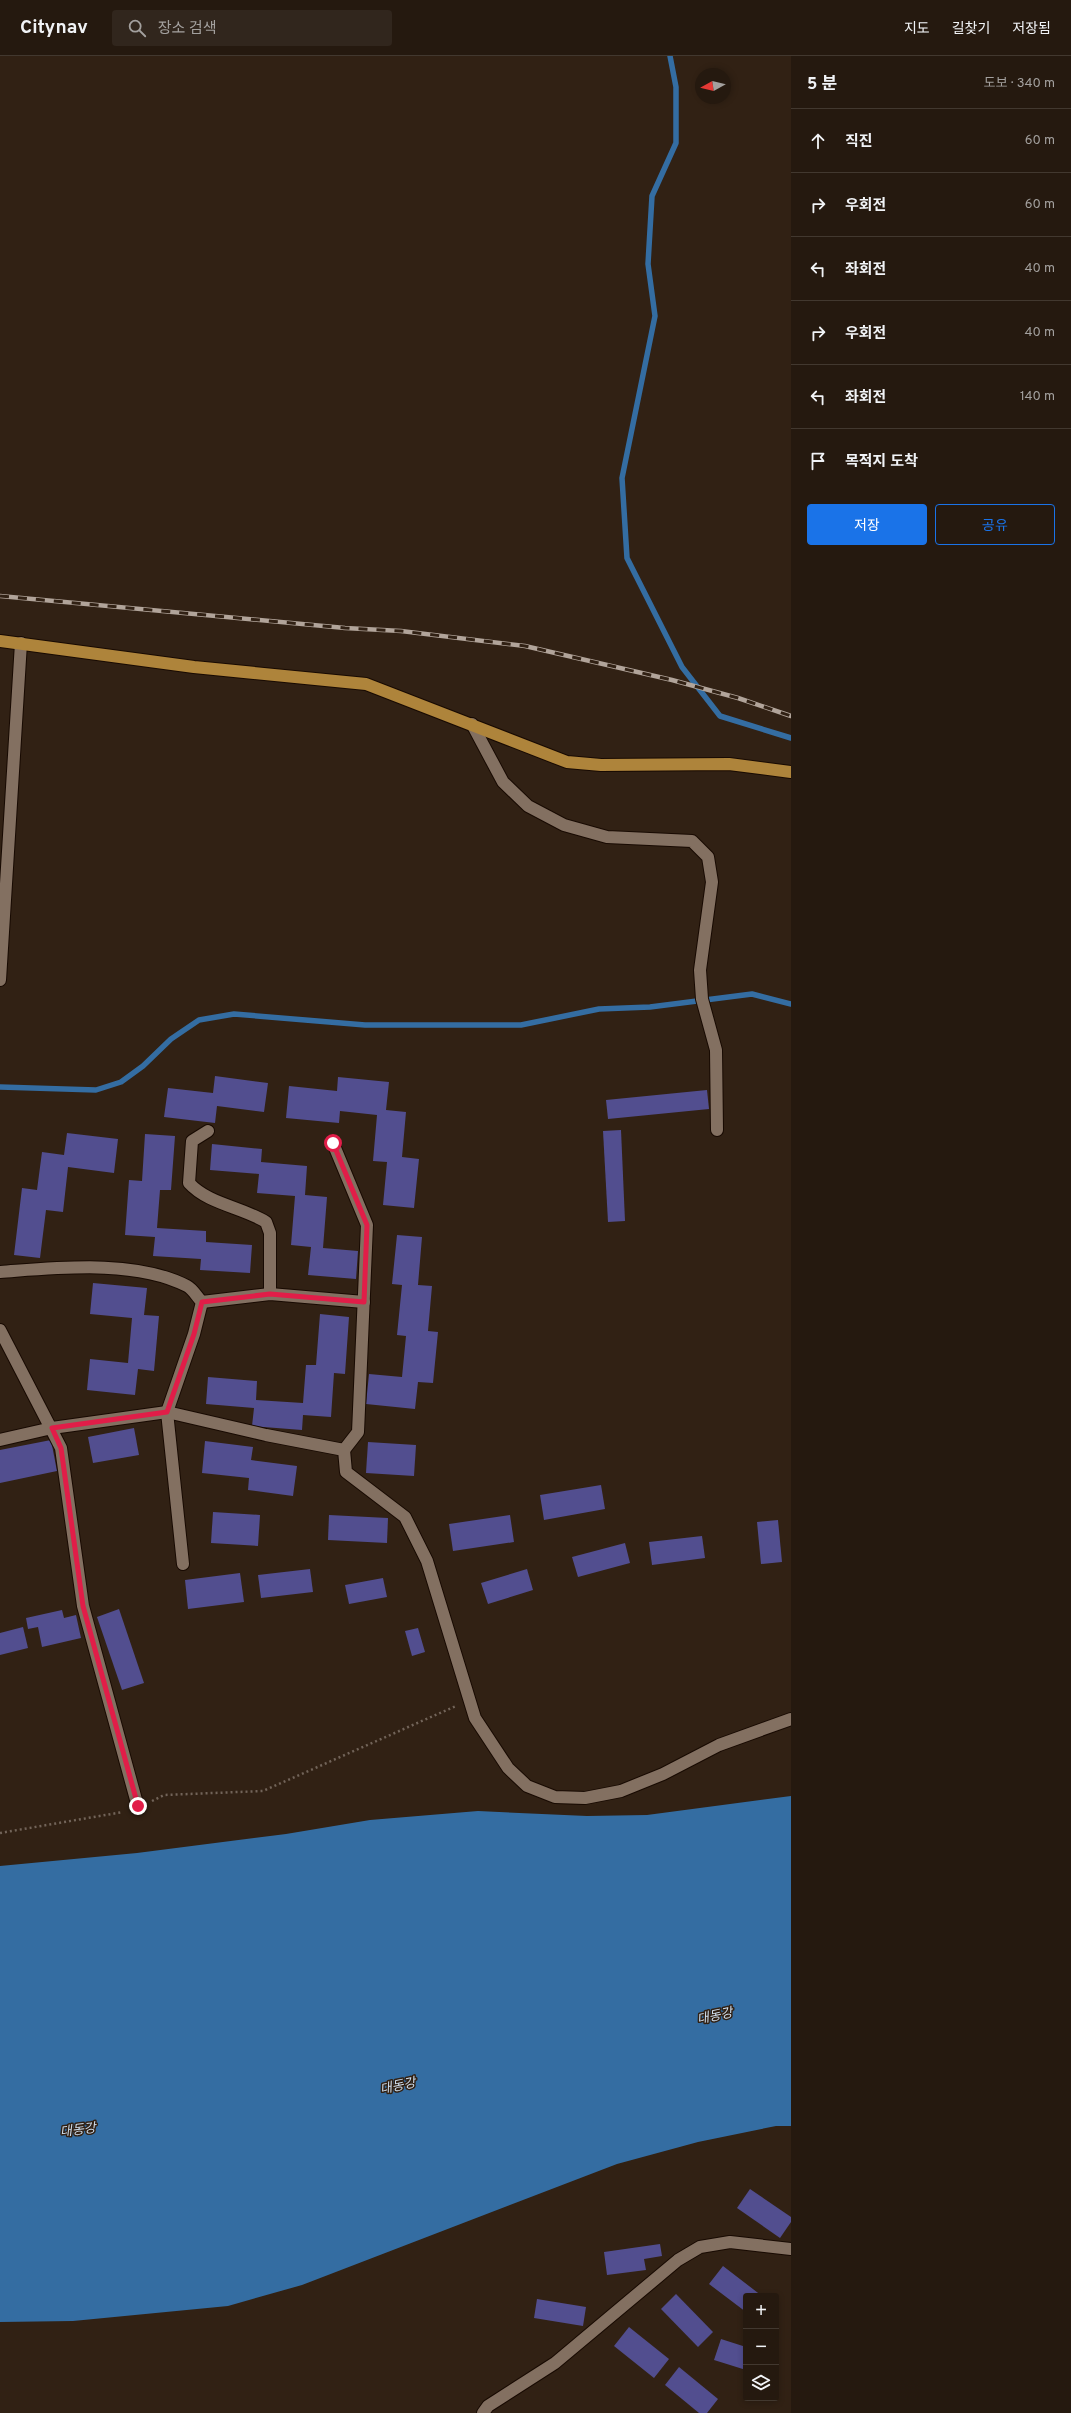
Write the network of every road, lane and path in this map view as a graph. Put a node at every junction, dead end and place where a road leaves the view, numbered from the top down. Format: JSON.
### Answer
{"nodes":[{"id":1,"x":0,"y":641,"type":"edge"},
{"id":2,"x":21,"y":643,"type":"junction"},
{"id":3,"x":472,"y":724,"type":"junction"},
{"id":4,"x":791,"y":772,"type":"edge"},
{"id":5,"x":0,"y":980,"type":"edge"},
{"id":6,"x":717,"y":1130,"type":"dead end"},
{"id":7,"x":208,"y":1131,"type":"dead end"},
{"id":8,"x":333,"y":1143,"type":"dead end"},
{"id":9,"x":0,"y":1272,"type":"edge"},
{"id":10,"x":270,"y":1294,"type":"junction"},
{"id":11,"x":202,"y":1302,"type":"junction"},
{"id":12,"x":364,"y":1302,"type":"junction"},
{"id":13,"x":0,"y":1330,"type":"edge"},
{"id":14,"x":167,"y":1412,"type":"junction"},
{"id":15,"x":52,"y":1428,"type":"junction"},
{"id":16,"x":0,"y":1440,"type":"edge"},
{"id":17,"x":344,"y":1450,"type":"junction"},
{"id":18,"x":183,"y":1564,"type":"dead end"},
{"id":19,"x":469,"y":1700,"type":"junction"},
{"id":20,"x":791,"y":1719,"type":"edge"},
{"id":21,"x":138,"y":1806,"type":"junction"},
{"id":22,"x":0,"y":1834,"type":"edge"},
{"id":23,"x":791,"y":2249,"type":"edge"},
{"id":24,"x":483,"y":2413,"type":"edge"}],
"edges":[{"from":1,"to":2,"type":"main road"},
{"from":2,"to":3,"type":"main road"},
{"from":2,"to":5,"type":"street"},
{"from":3,"to":4,"type":"main road"},
{"from":3,"to":6,"type":"street"},
{"from":7,"to":10,"type":"street"},
{"from":8,"to":12,"type":"street"},
{"from":9,"to":11,"type":"street"},
{"from":10,"to":11,"type":"street"},
{"from":10,"to":12,"type":"street"},
{"from":11,"to":14,"type":"street"},
{"from":12,"to":17,"type":"street"},
{"from":13,"to":15,"type":"street"},
{"from":14,"to":15,"type":"street"},
{"from":14,"to":17,"type":"street"},
{"from":14,"to":18,"type":"street"},
{"from":15,"to":16,"type":"street"},
{"from":15,"to":21,"type":"street"},
{"from":17,"to":19,"type":"street"},
{"from":19,"to":20,"type":"street"},
{"from":19,"to":21,"type":"path"},
{"from":21,"to":22,"type":"path"},
{"from":23,"to":24,"type":"street"}]}
